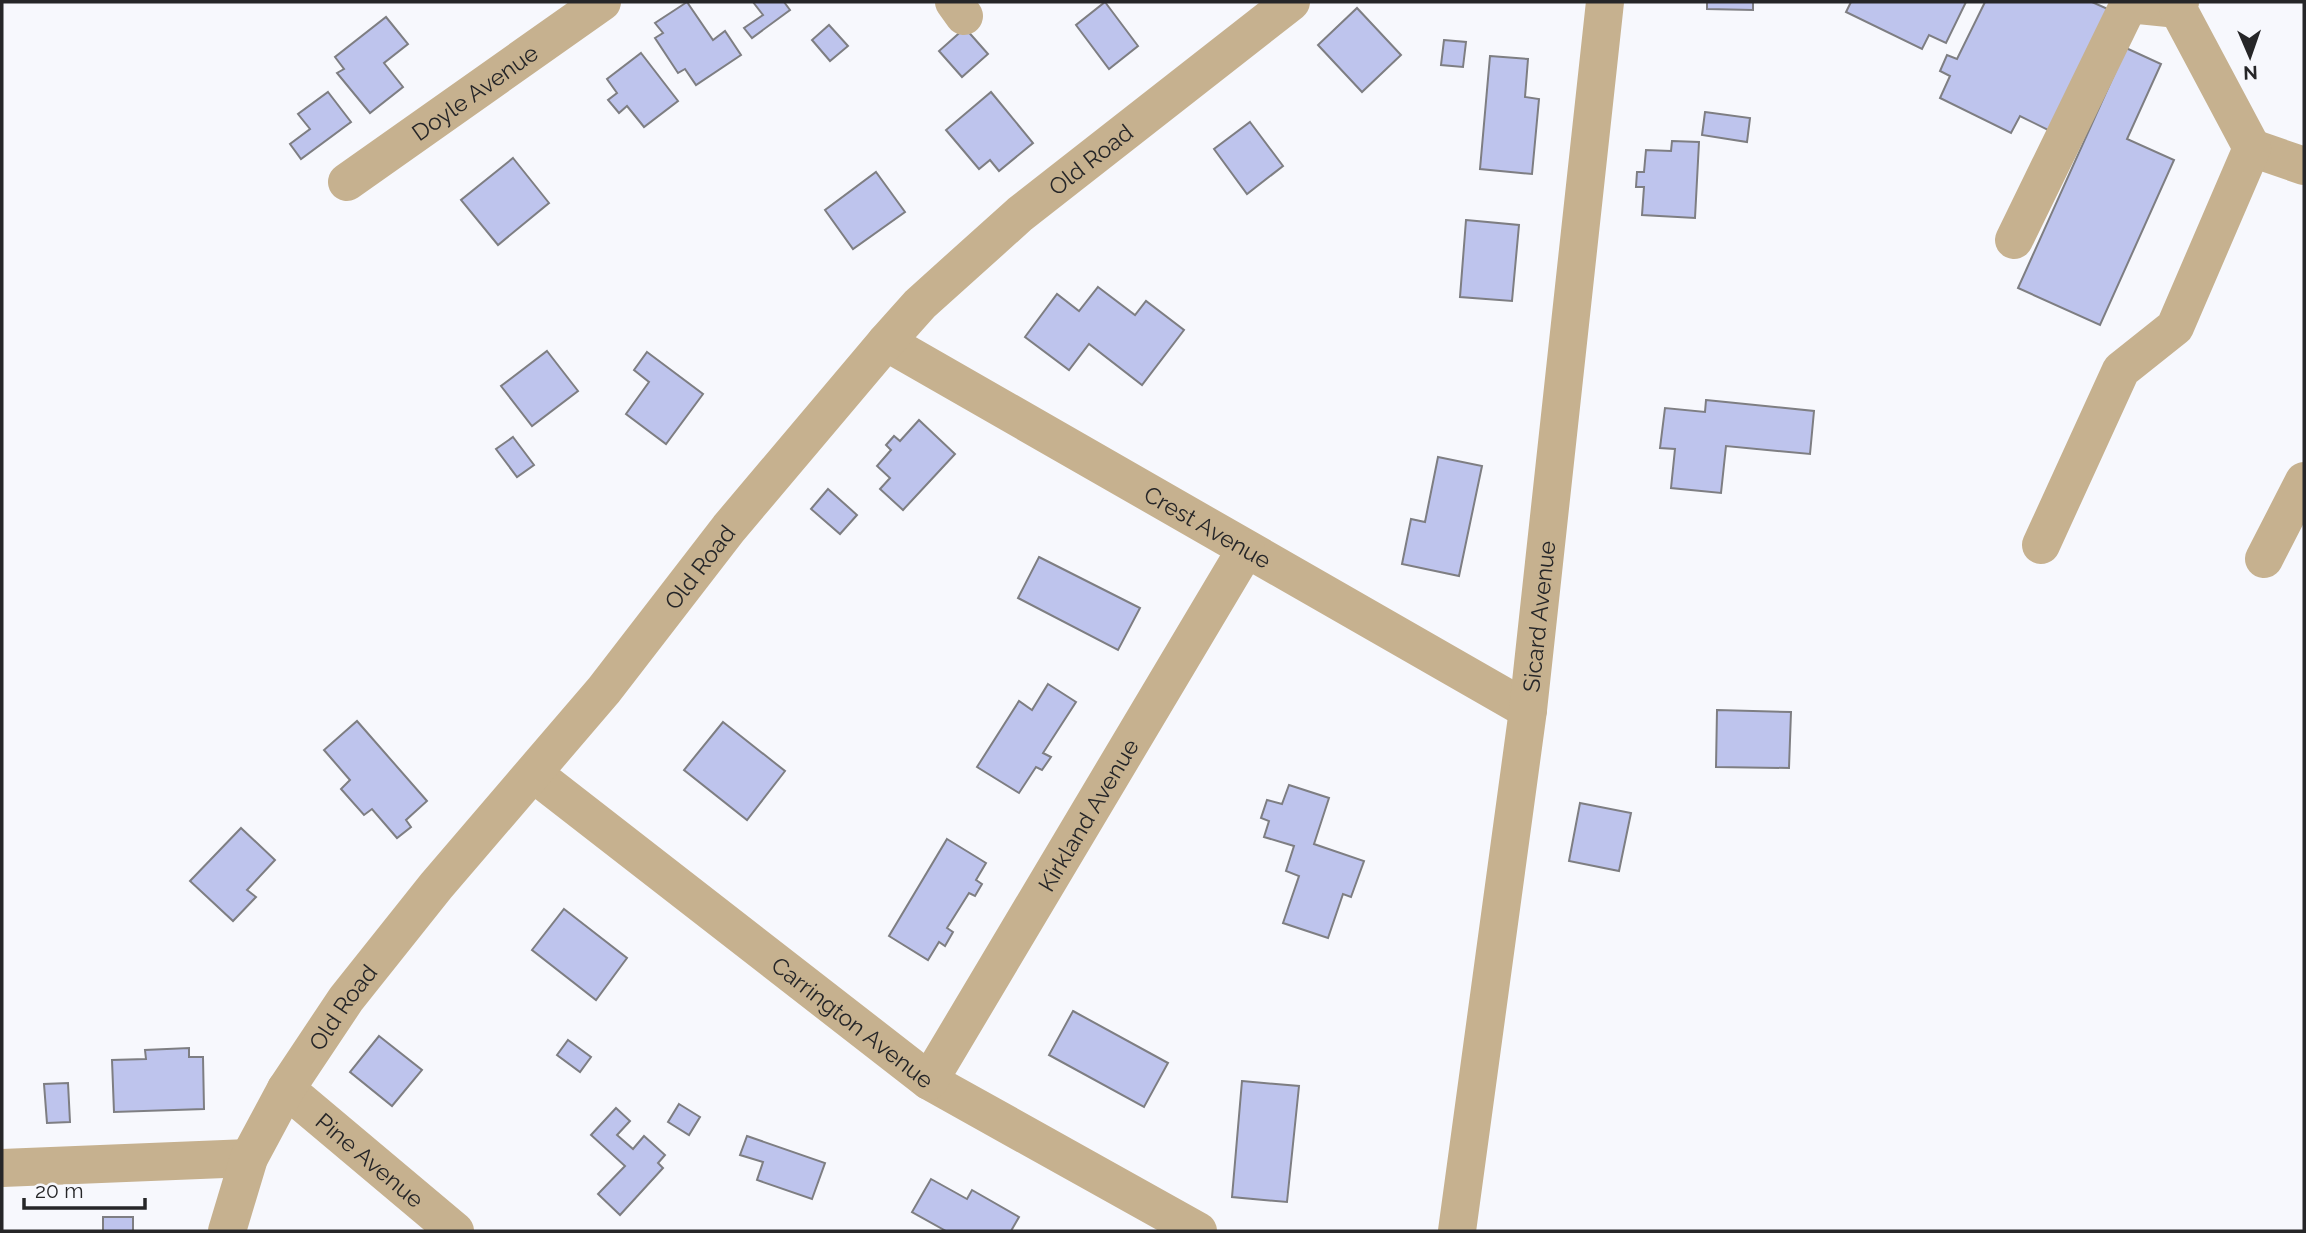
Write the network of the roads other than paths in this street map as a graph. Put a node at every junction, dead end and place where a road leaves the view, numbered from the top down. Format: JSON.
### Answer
{"nodes":[{"id":1,"x":602,"y":2,"type":"edge"},
{"id":2,"x":1291,"y":2,"type":"edge"},
{"id":3,"x":1605,"y":2,"type":"edge"},
{"id":4,"x":2128,"y":3,"type":"edge"},
{"id":5,"x":2179,"y":5,"type":"edge"},
{"id":6,"x":2252,"y":148,"type":"junction"},
{"id":7,"x":2304,"y":166,"type":"edge"},
{"id":8,"x":347,"y":182,"type":"dead end"},
{"id":9,"x":2014,"y":240,"type":"dead end"},
{"id":10,"x":886,"y":342,"type":"junction"},
{"id":11,"x":2304,"y":481,"type":"edge"},
{"id":12,"x":2042,"y":545,"type":"dead end"},
{"id":13,"x":1246,"y":549,"type":"junction"},
{"id":14,"x":2264,"y":559,"type":"dead end"},
{"id":15,"x":1528,"y":710,"type":"junction"},
{"id":16,"x":534,"y":774,"type":"junction"},
{"id":17,"x":929,"y":1081,"type":"junction"},
{"id":18,"x":286,"y":1089,"type":"junction"},
{"id":19,"x":249,"y":1158,"type":"junction"},
{"id":20,"x":2,"y":1168,"type":"edge"},
{"id":21,"x":227,"y":1231,"type":"edge"},
{"id":22,"x":455,"y":1231,"type":"edge"},
{"id":23,"x":1198,"y":1231,"type":"edge"},
{"id":24,"x":1457,"y":1231,"type":"edge"}],
"edges":[{"from":1,"to":8,"type":"street","name":"Doyle Avenue"},
{"from":2,"to":10,"type":"street","name":"Old Road"},
{"from":3,"to":15,"type":"street","name":"Sicard Avenue"},
{"from":4,"to":5,"type":"street"},
{"from":4,"to":9,"type":"street"},
{"from":5,"to":6,"type":"street"},
{"from":6,"to":7,"type":"street"},
{"from":6,"to":12,"type":"street"},
{"from":10,"to":13,"type":"street","name":"Crest Avenue"},
{"from":10,"to":16,"type":"street","name":"Old Road"},
{"from":11,"to":14,"type":"street"},
{"from":13,"to":15,"type":"street","name":"Crest Avenue"},
{"from":13,"to":17,"type":"street","name":"Kirkland Avenue"},
{"from":15,"to":24,"type":"street","name":"Sicard Avenue"},
{"from":16,"to":17,"type":"street","name":"Carrington Avenue"},
{"from":16,"to":18,"type":"street","name":"Old Road"},
{"from":17,"to":23,"type":"street","name":"Carrington Avenue"},
{"from":18,"to":19,"type":"street","name":"Old Road"},
{"from":18,"to":22,"type":"street","name":"Pine Avenue"},
{"from":19,"to":20,"type":"street"},
{"from":19,"to":21,"type":"street","name":"Old Road"}]}
